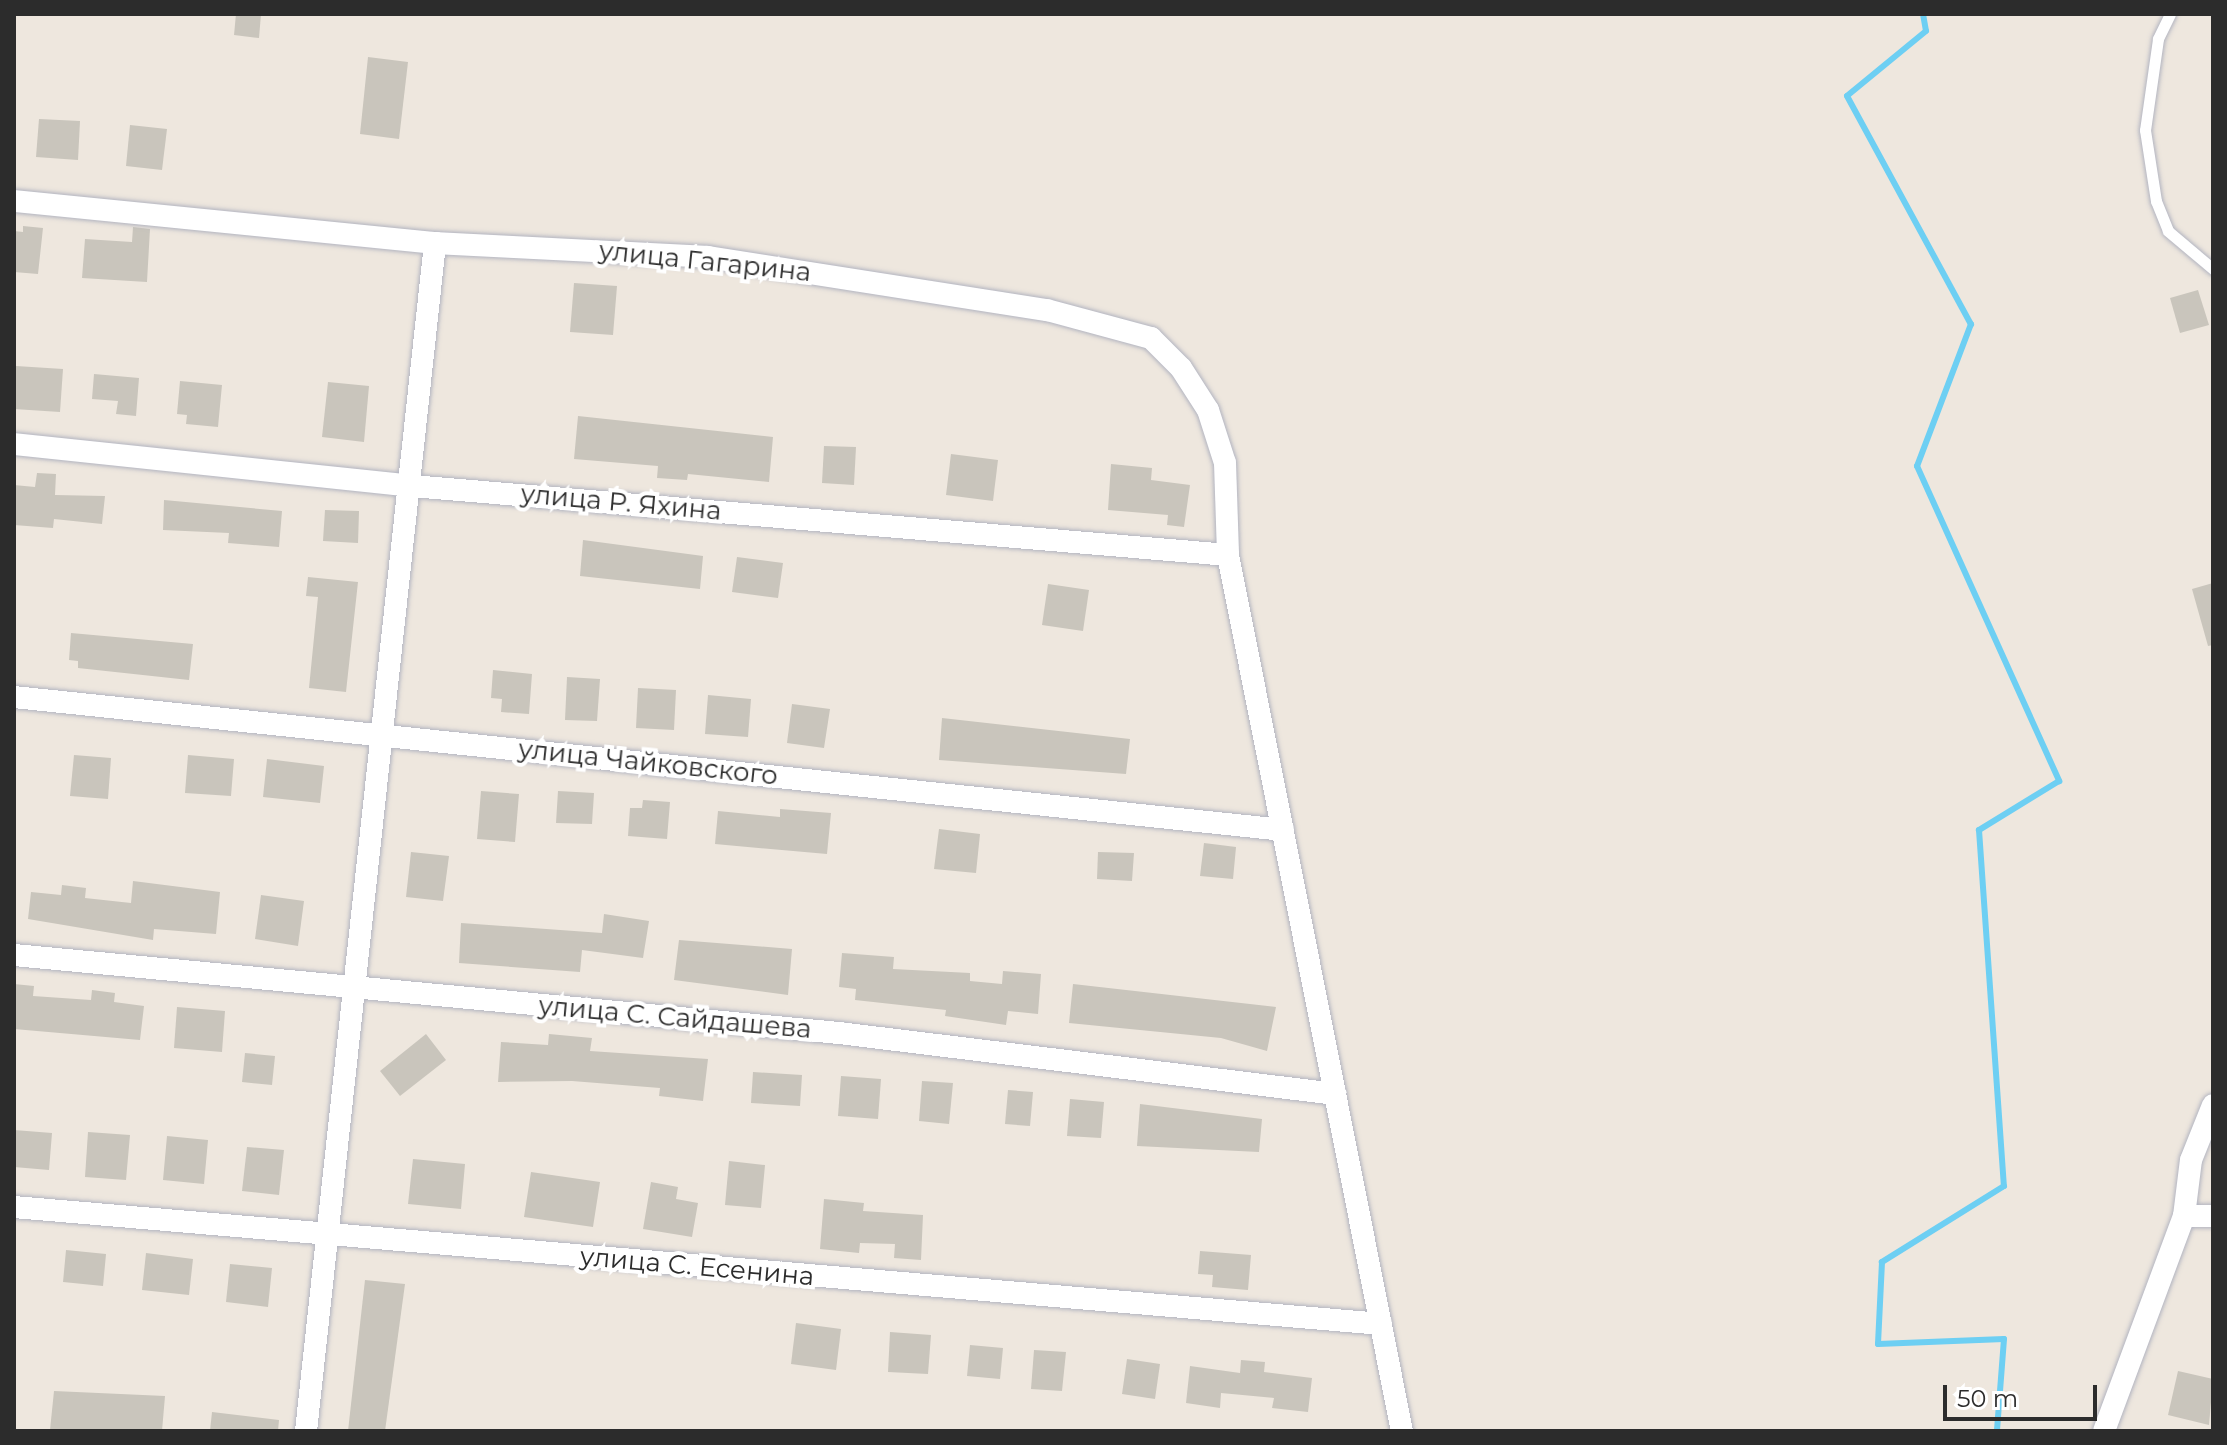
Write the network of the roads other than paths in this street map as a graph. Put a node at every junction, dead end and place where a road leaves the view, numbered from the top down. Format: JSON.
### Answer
{"nodes":[{"id":1,"x":2170,"y":14,"type":"edge"},
{"id":2,"x":14,"y":201,"type":"edge"},
{"id":3,"x":435,"y":243,"type":"junction"},
{"id":4,"x":2213,"y":269,"type":"edge"},
{"id":5,"x":14,"y":444,"type":"edge"},
{"id":6,"x":412,"y":486,"type":"junction"},
{"id":7,"x":1228,"y":555,"type":"junction"},
{"id":8,"x":14,"y":697,"type":"edge"},
{"id":9,"x":379,"y":735,"type":"junction"},
{"id":10,"x":1283,"y":830,"type":"junction"},
{"id":11,"x":14,"y":955,"type":"edge"},
{"id":12,"x":352,"y":987,"type":"junction"},
{"id":13,"x":1335,"y":1094,"type":"junction"},
{"id":14,"x":2213,"y":1105,"type":"edge"},
{"id":15,"x":14,"y":1207,"type":"edge"},
{"id":16,"x":2184,"y":1216,"type":"junction"},
{"id":17,"x":2213,"y":1216,"type":"edge"},
{"id":18,"x":329,"y":1237,"type":"junction"},
{"id":19,"x":1381,"y":1324,"type":"junction"},
{"id":20,"x":306,"y":1431,"type":"edge"},
{"id":21,"x":1402,"y":1431,"type":"edge"},
{"id":22,"x":2104,"y":1431,"type":"edge"}],
"edges":[{"from":1,"to":4,"type":"lane"},
{"from":2,"to":3,"type":"street","name":"улица Гагарина"},
{"from":3,"to":6,"type":"street"},
{"from":3,"to":7,"type":"street","name":"улица Гагарина"},
{"from":5,"to":6,"type":"street","name":"улица Р. Яхина"},
{"from":6,"to":7,"type":"street","name":"улица Р. Яхина"},
{"from":6,"to":9,"type":"street"},
{"from":7,"to":10,"type":"street","name":"улица Гагарина"},
{"from":8,"to":9,"type":"street","name":"улица Чайковского"},
{"from":9,"to":10,"type":"street","name":"улица Чайковского"},
{"from":9,"to":12,"type":"street"},
{"from":10,"to":13,"type":"street","name":"улица Гагарина"},
{"from":11,"to":12,"type":"street","name":"улица С. Сайдашева"},
{"from":12,"to":13,"type":"street","name":"улица С. Сайдашева"},
{"from":12,"to":18,"type":"street"},
{"from":13,"to":19,"type":"street","name":"улица Гагарина"},
{"from":14,"to":16,"type":"street"},
{"from":15,"to":18,"type":"street","name":"улица С. Есенина"},
{"from":16,"to":17,"type":"street"},
{"from":16,"to":22,"type":"street"},
{"from":18,"to":19,"type":"street","name":"улица С. Есенина"},
{"from":18,"to":20,"type":"street"},
{"from":19,"to":21,"type":"street","name":"улица Гагарина"}]}
